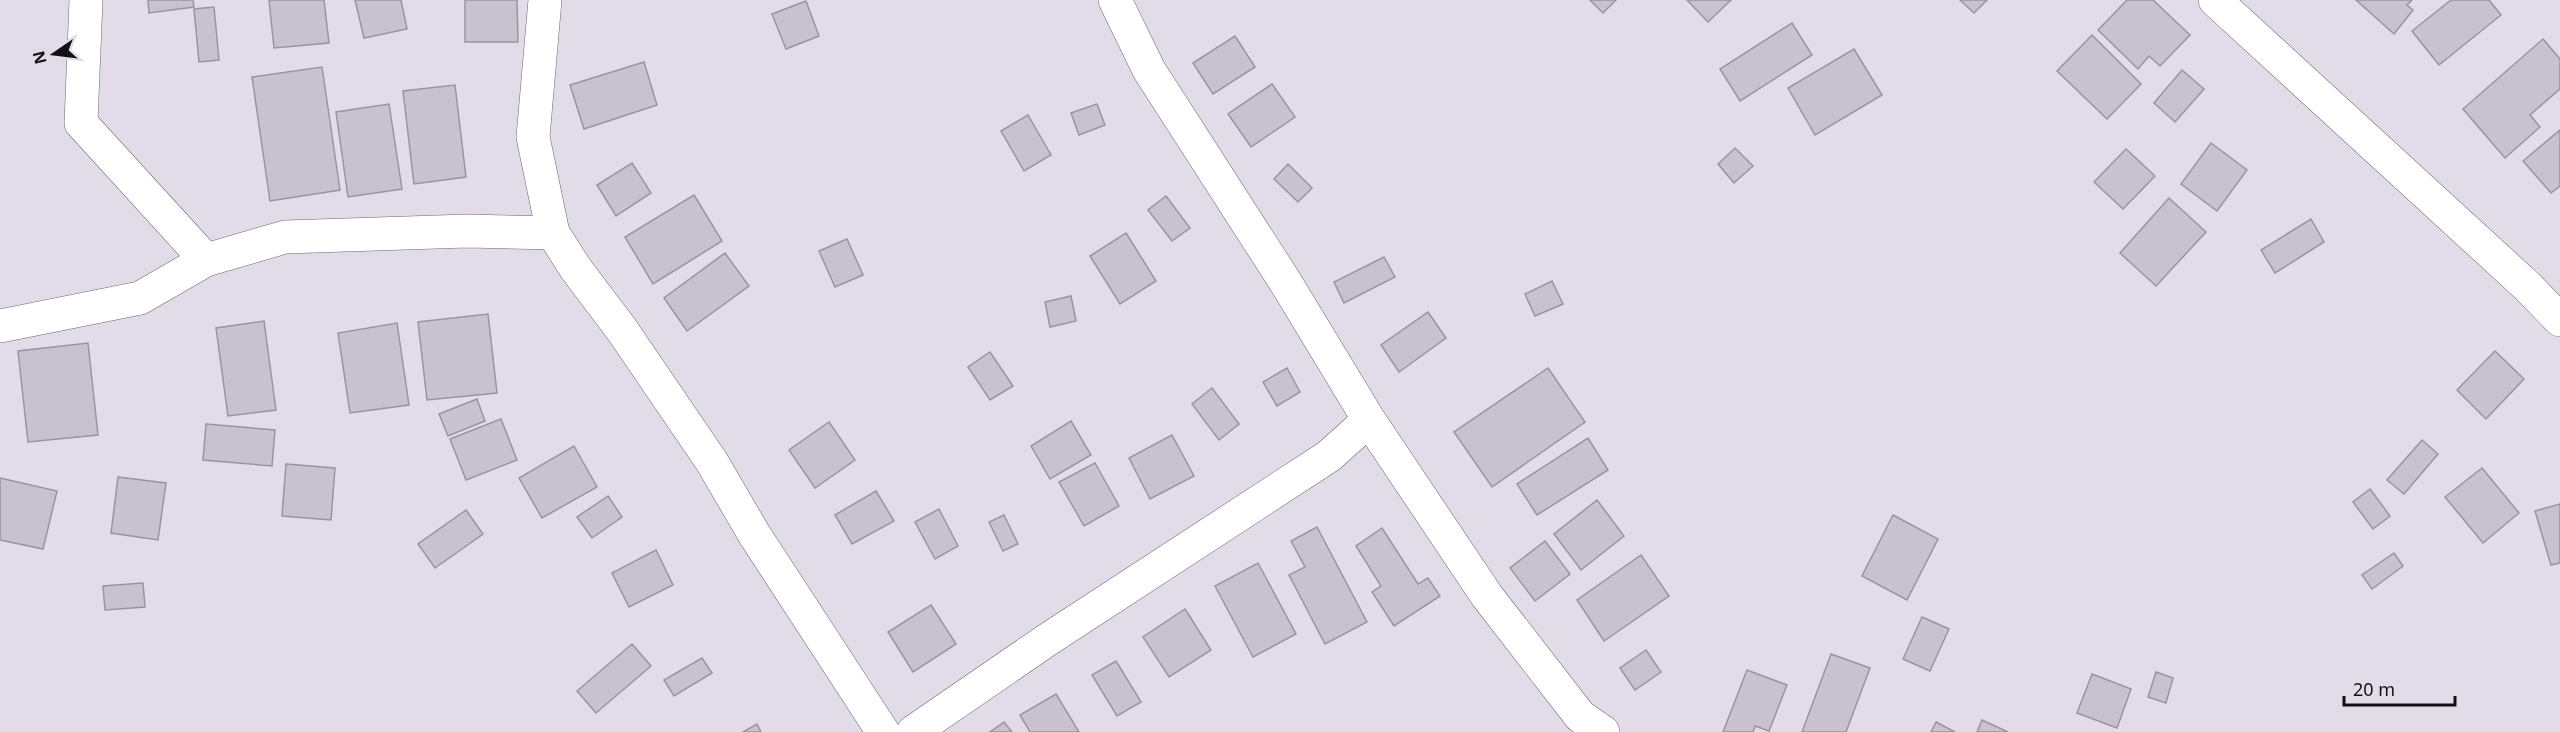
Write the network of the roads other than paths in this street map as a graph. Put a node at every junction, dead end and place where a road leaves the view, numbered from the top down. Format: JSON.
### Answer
{"nodes":[{"id":1,"x":86,"y":0,"type":"edge"},
{"id":2,"x":545,"y":0,"type":"edge"},
{"id":3,"x":1115,"y":0,"type":"edge"},
{"id":4,"x":2215,"y":0,"type":"edge"},
{"id":5,"x":553,"y":233,"type":"junction"},
{"id":6,"x":206,"y":260,"type":"junction"},
{"id":7,"x":2560,"y":320,"type":"edge"},
{"id":8,"x":0,"y":326,"type":"edge"},
{"id":9,"x":1369,"y":420,"type":"junction"},
{"id":10,"x":883,"y":732,"type":"edge"},
{"id":11,"x":913,"y":732,"type":"edge"},
{"id":12,"x":1603,"y":732,"type":"edge"}],
"edges":[{"from":1,"to":6,"type":"street"},
{"from":2,"to":5,"type":"street"},
{"from":3,"to":9,"type":"street"},
{"from":4,"to":7,"type":"street"},
{"from":5,"to":6,"type":"street"},
{"from":5,"to":10,"type":"street"},
{"from":6,"to":8,"type":"street"},
{"from":9,"to":11,"type":"street"},
{"from":9,"to":12,"type":"street"}]}
